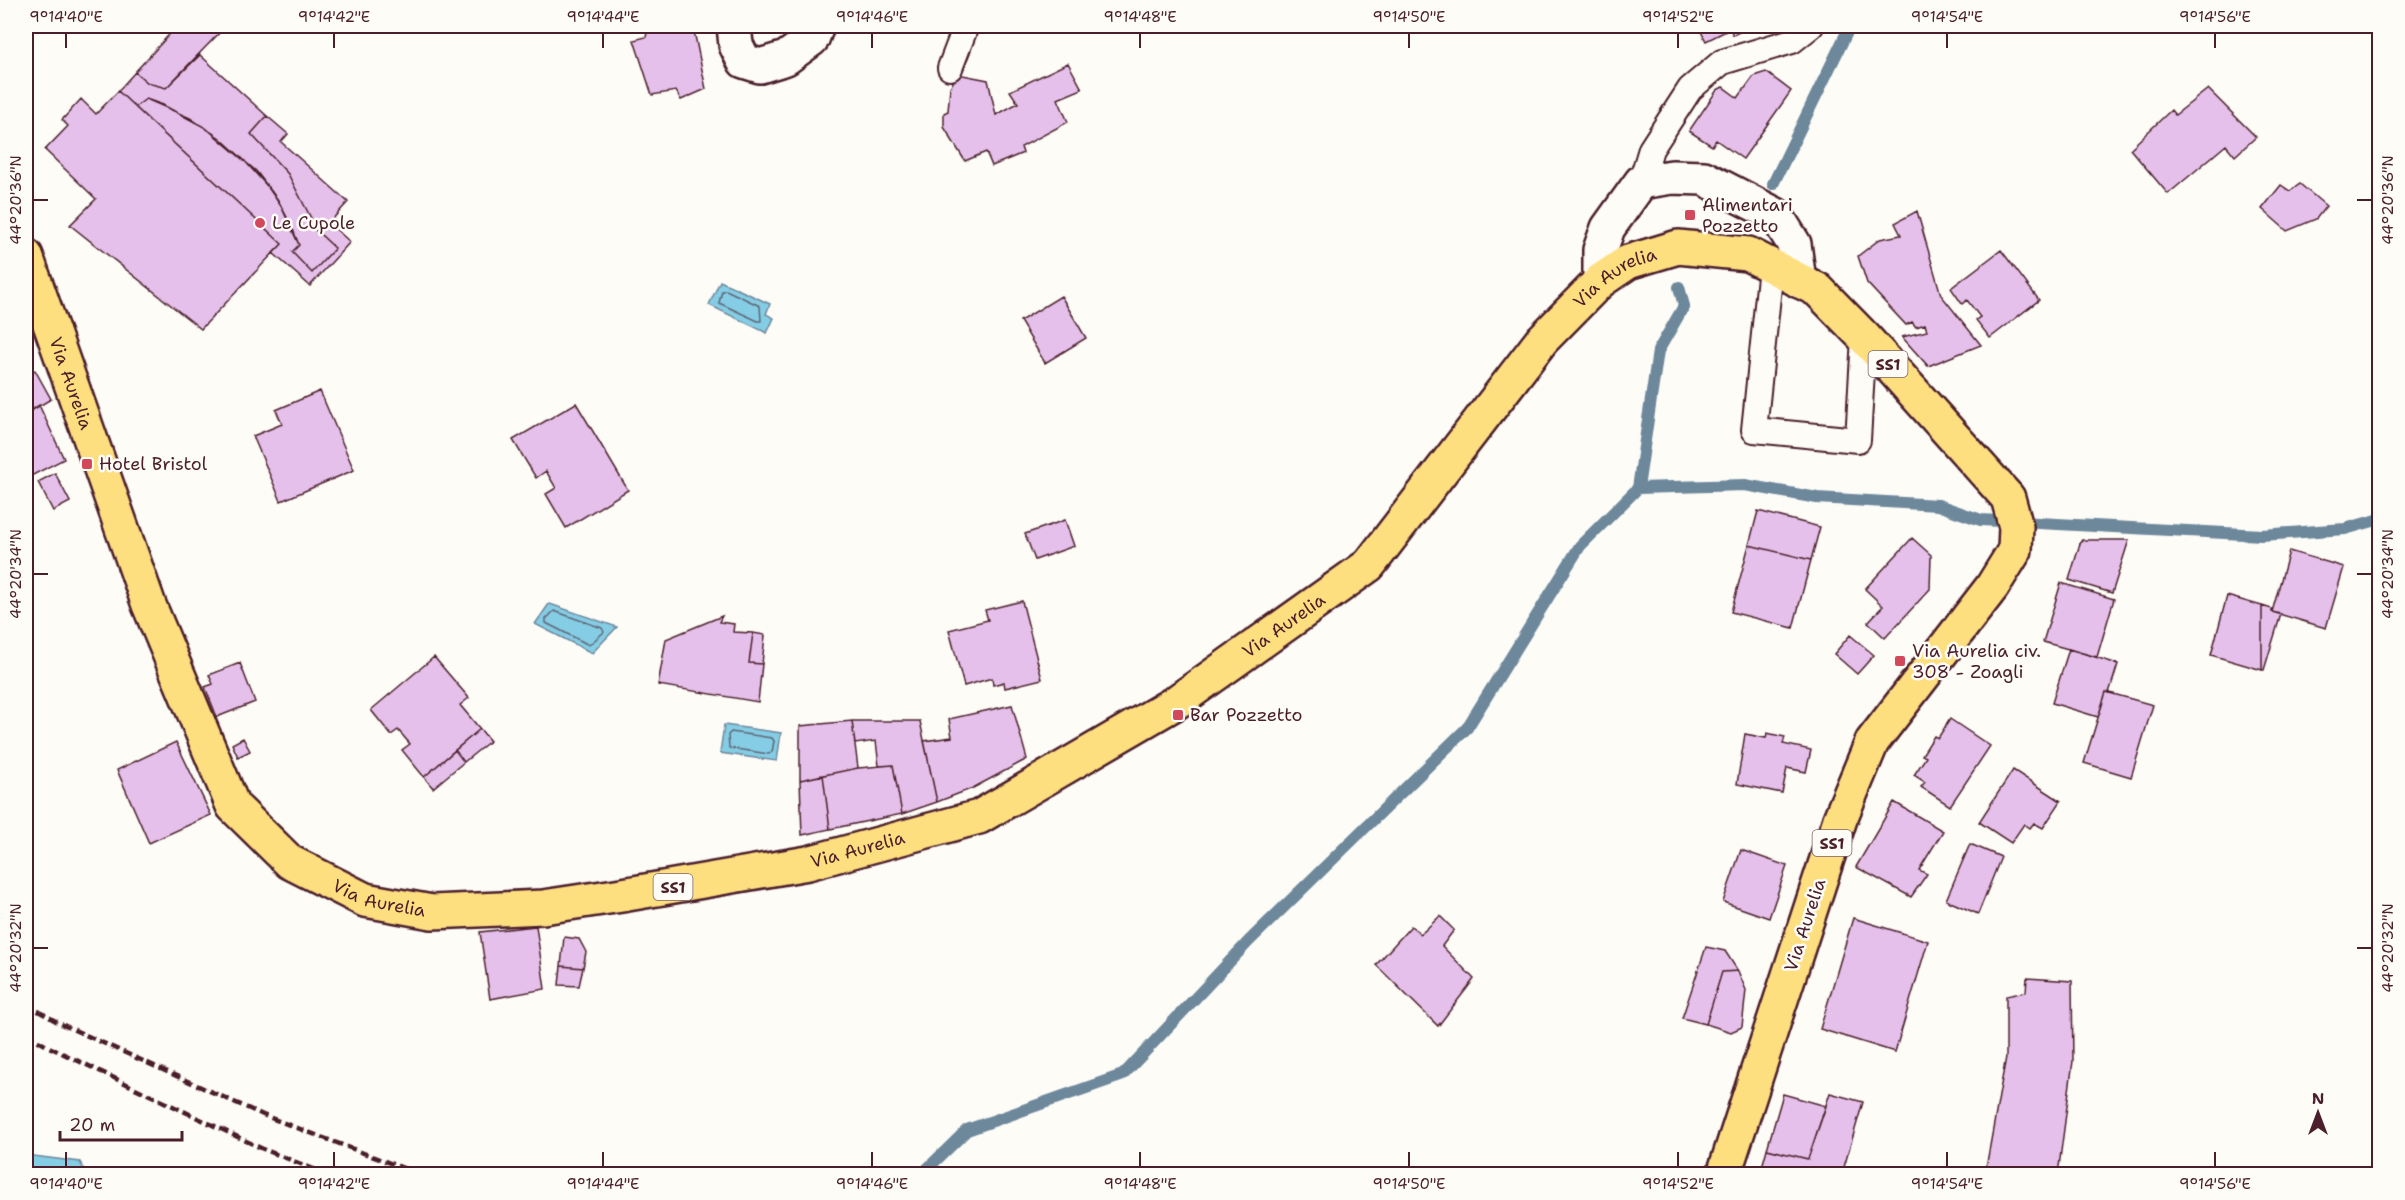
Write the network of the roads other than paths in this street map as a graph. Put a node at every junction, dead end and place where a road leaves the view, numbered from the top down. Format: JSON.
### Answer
{"nodes":[{"id":1,"x":734,"y":26,"type":"edge"},
{"id":2,"x":818,"y":26,"type":"edge"},
{"id":3,"x":966,"y":26,"type":"edge"},
{"id":4,"x":1811,"y":26,"type":"edge"},
{"id":5,"x":950,"y":68,"type":"dead end"},
{"id":6,"x":1641,"y":182,"type":"junction"},
{"id":7,"x":26,"y":256,"type":"edge"},
{"id":8,"x":1773,"y":267,"type":"junction"},
{"id":9,"x":1600,"y":281,"type":"junction"},
{"id":10,"x":1864,"y":337,"type":"junction"},
{"id":11,"x":1724,"y":1174,"type":"edge"}],
"edges":[{"from":1,"to":2,"type":"street"},
{"from":3,"to":5,"type":"lane"},
{"from":4,"to":6,"type":"lane"},
{"from":6,"to":8,"type":"street"},
{"from":6,"to":9,"type":"street"},
{"from":7,"to":9,"type":"main road","name":"Via Aurelia","number":"SS1"},
{"from":8,"to":9,"type":"main road","name":"Via Aurelia","number":"SS1"},
{"from":8,"to":10,"type":"main road","name":"Via Aurelia","number":"SS1"},
{"from":8,"to":10,"type":"lane"},
{"from":10,"to":11,"type":"main road","name":"Via Aurelia","number":"SS1"}]}
